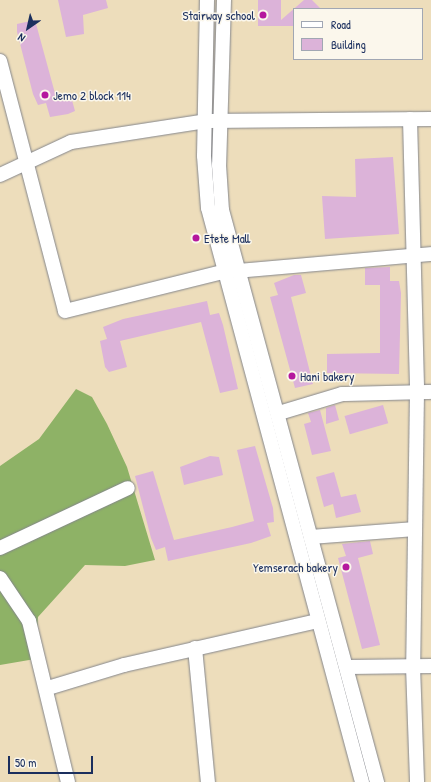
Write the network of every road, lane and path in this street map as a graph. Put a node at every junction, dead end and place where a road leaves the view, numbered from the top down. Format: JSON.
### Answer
{"nodes":[{"id":1,"x":207,"y":0,"type":"edge"},
{"id":2,"x":224,"y":0,"type":"edge"},
{"id":3,"x":0,"y":61,"type":"edge"},
{"id":4,"x":410,"y":119,"type":"junction"},
{"id":5,"x":431,"y":119,"type":"edge"},
{"id":6,"x":214,"y":122,"type":"junction"},
{"id":7,"x":27,"y":164,"type":"junction"},
{"id":8,"x":0,"y":175,"type":"edge"},
{"id":9,"x":413,"y":254,"type":"junction"},
{"id":10,"x":431,"y":254,"type":"edge"},
{"id":11,"x":230,"y":271,"type":"junction"},
{"id":12,"x":417,"y":392,"type":"junction"},
{"id":13,"x":431,"y":392,"type":"edge"},
{"id":14,"x":279,"y":413,"type":"junction"},
{"id":15,"x":128,"y":488,"type":"dead end"},
{"id":16,"x":415,"y":528,"type":"junction"},
{"id":17,"x":311,"y":537,"type":"junction"},
{"id":18,"x":0,"y":548,"type":"edge"},
{"id":19,"x":0,"y":578,"type":"edge"},
{"id":20,"x":322,"y":580,"type":"junction"},
{"id":21,"x":308,"y":582,"type":"junction"},
{"id":22,"x":318,"y":621,"type":"junction"},
{"id":23,"x":195,"y":648,"type":"junction"},
{"id":24,"x":413,"y":666,"type":"junction"},
{"id":25,"x":431,"y":666,"type":"edge"},
{"id":26,"x":348,"y":667,"type":"junction"},
{"id":27,"x":48,"y":688,"type":"junction"},
{"id":28,"x":68,"y":782,"type":"edge"},
{"id":29,"x":208,"y":782,"type":"edge"},
{"id":30,"x":362,"y":782,"type":"edge"},
{"id":31,"x":378,"y":782,"type":"edge"},
{"id":32,"x":417,"y":782,"type":"edge"}],
"edges":[{"from":1,"to":6,"type":"street"},
{"from":2,"to":6,"type":"street"},
{"from":3,"to":7,"type":"street"},
{"from":4,"to":5,"type":"street"},
{"from":4,"to":6,"type":"street"},
{"from":4,"to":9,"type":"street"},
{"from":6,"to":7,"type":"street"},
{"from":6,"to":11,"type":"street"},
{"from":7,"to":8,"type":"street"},
{"from":7,"to":11,"type":"street"},
{"from":9,"to":10,"type":"street"},
{"from":9,"to":11,"type":"street"},
{"from":9,"to":12,"type":"street"},
{"from":11,"to":14,"type":"street"},
{"from":11,"to":21,"type":"street"},
{"from":12,"to":13,"type":"street"},
{"from":12,"to":14,"type":"street"},
{"from":12,"to":16,"type":"street"},
{"from":14,"to":17,"type":"street"},
{"from":15,"to":18,"type":"street"},
{"from":16,"to":17,"type":"street"},
{"from":16,"to":24,"type":"street"},
{"from":17,"to":20,"type":"street"},
{"from":19,"to":27,"type":"street"},
{"from":20,"to":21,"type":"street"},
{"from":20,"to":26,"type":"street"},
{"from":21,"to":22,"type":"street"},
{"from":22,"to":23,"type":"street"},
{"from":22,"to":30,"type":"street"},
{"from":23,"to":27,"type":"street"},
{"from":23,"to":29,"type":"street"},
{"from":24,"to":25,"type":"street"},
{"from":24,"to":26,"type":"street"},
{"from":24,"to":32,"type":"street"},
{"from":26,"to":31,"type":"street"},
{"from":27,"to":28,"type":"street"}]}
